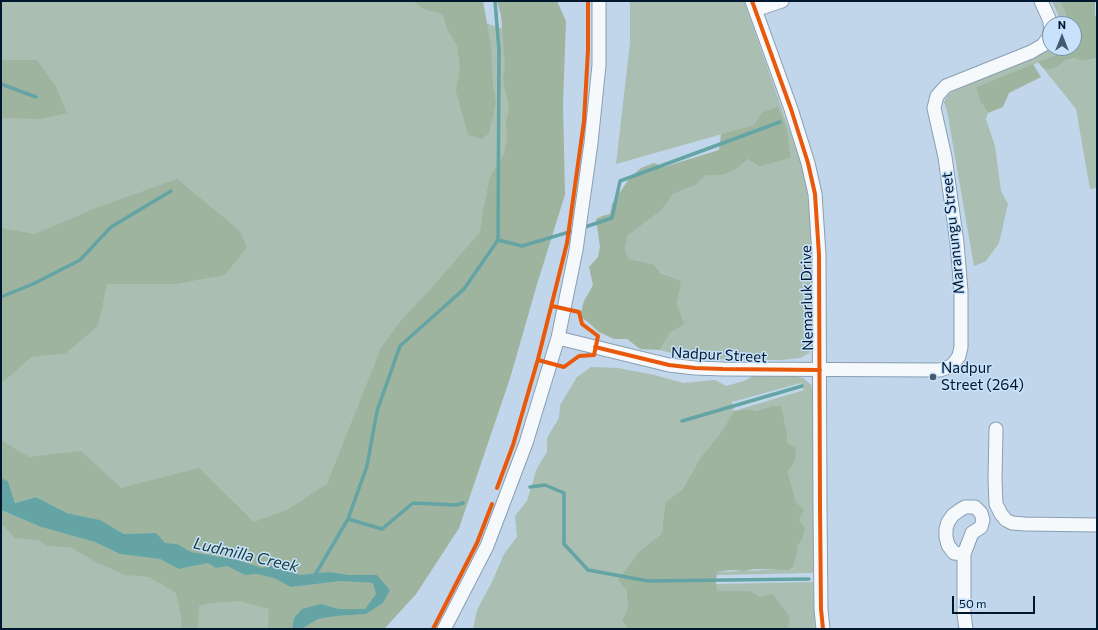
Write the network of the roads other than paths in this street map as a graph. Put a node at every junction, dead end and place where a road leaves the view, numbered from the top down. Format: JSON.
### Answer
{"nodes":[{"id":1,"x":599,"y":1,"type":"edge"},
{"id":2,"x":782,"y":1,"type":"edge"},
{"id":3,"x":1041,"y":1,"type":"edge"},
{"id":4,"x":753,"y":6,"type":"edge"},
{"id":5,"x":1048,"y":16,"type":"edge"},
{"id":6,"x":1042,"y":45,"type":"edge"},
{"id":7,"x":558,"y":338,"type":"junction"},
{"id":8,"x":820,"y":370,"type":"junction"},
{"id":9,"x":996,"y":429,"type":"dead end"},
{"id":10,"x":1097,"y":525,"type":"edge"},
{"id":11,"x":964,"y":554,"type":"dead end"},
{"id":12,"x":444,"y":629,"type":"edge"},
{"id":13,"x":823,"y":629,"type":"edge"},
{"id":14,"x":966,"y":629,"type":"edge"}],
"edges":[{"from":1,"to":7,"type":"street"},
{"from":2,"to":4,"type":"street"},
{"from":3,"to":5,"type":"street"},
{"from":4,"to":8,"type":"street","name":"Nemarluk Drive"},
{"from":6,"to":8,"type":"street","name":"Maranungu Street"},
{"from":7,"to":8,"type":"street","name":"Nadpur Street"},
{"from":7,"to":12,"type":"street"},
{"from":8,"to":13,"type":"street","name":"Nemarluk Drive"},
{"from":9,"to":10,"type":"street"},
{"from":11,"to":14,"type":"street"}]}
